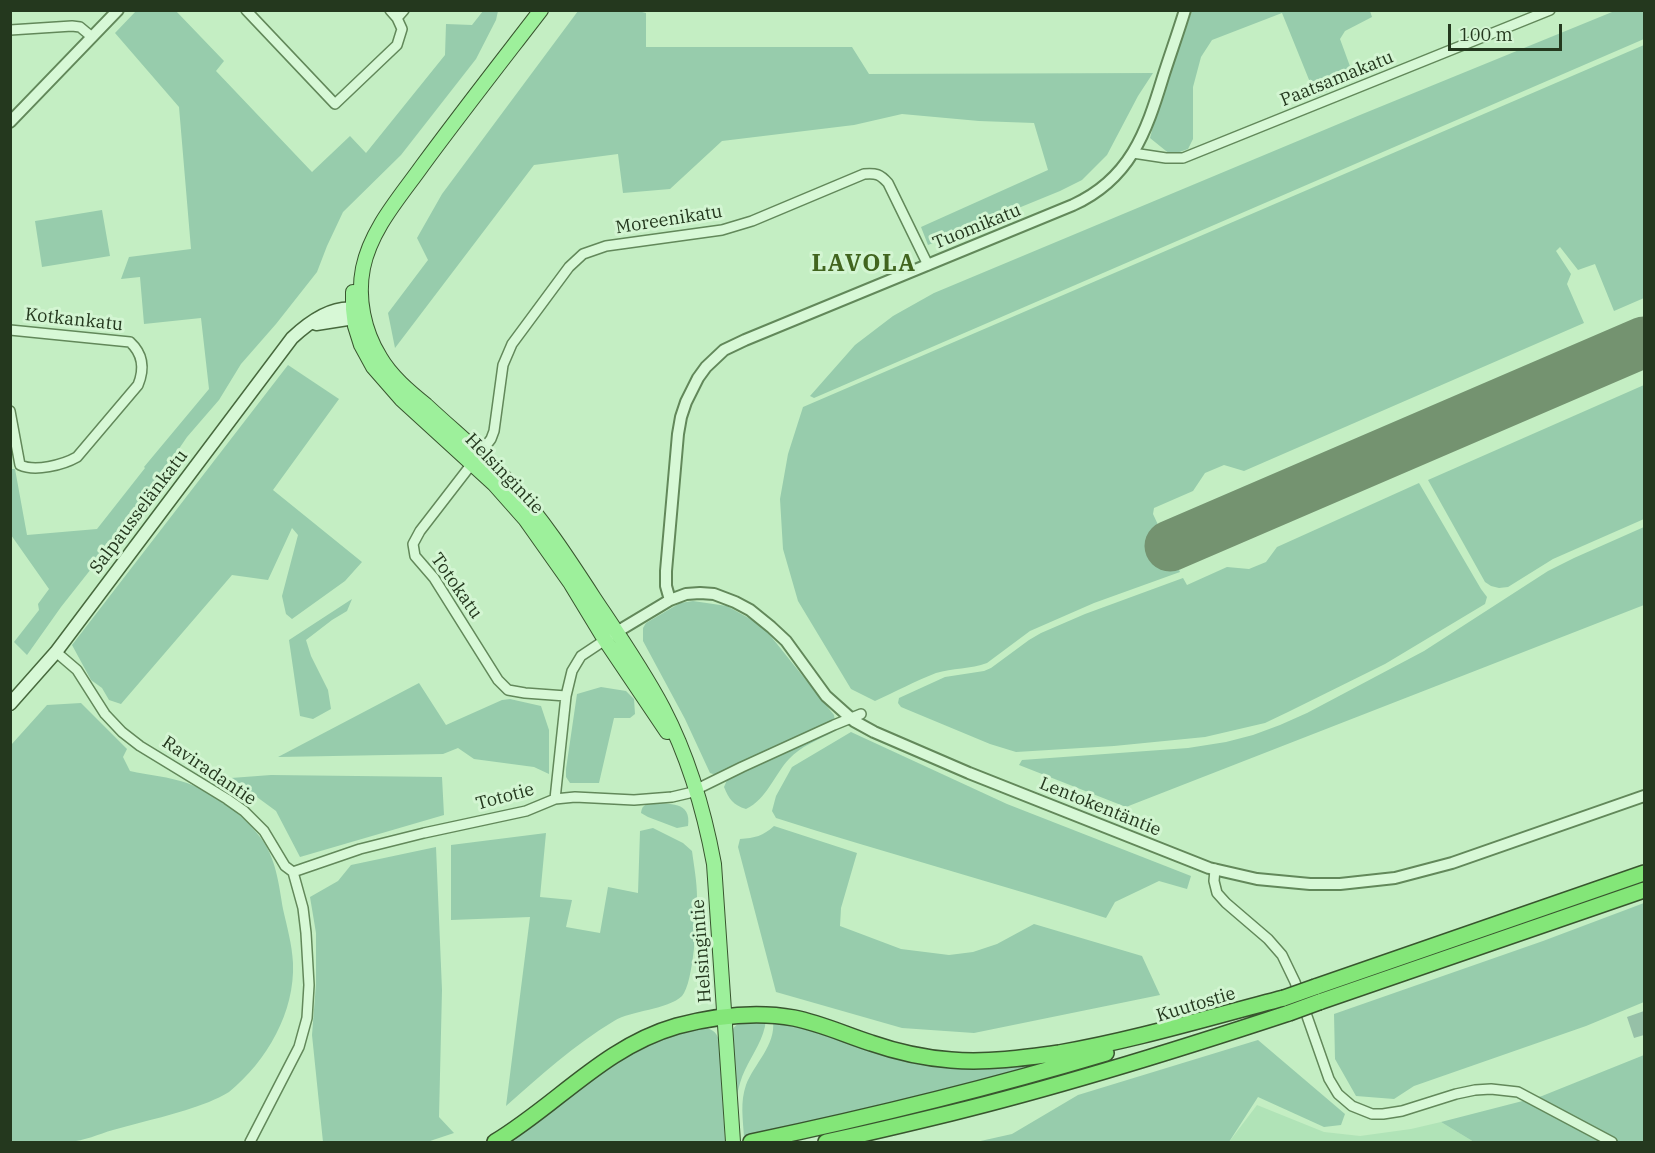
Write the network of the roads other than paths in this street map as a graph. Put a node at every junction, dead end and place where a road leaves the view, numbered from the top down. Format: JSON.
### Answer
{"nodes":[{"id":1,"x":118,"y":10,"type":"edge"},
{"id":2,"x":246,"y":10,"type":"edge"},
{"id":3,"x":390,"y":10,"type":"edge"},
{"id":4,"x":541,"y":10,"type":"edge"},
{"id":5,"x":1185,"y":10,"type":"edge"},
{"id":6,"x":1550,"y":10,"type":"edge"},
{"id":7,"x":401,"y":14,"type":"edge"},
{"id":8,"x":10,"y":30,"type":"edge"},
{"id":9,"x":92,"y":37,"type":"junction"},
{"id":10,"x":10,"y":122,"type":"edge"},
{"id":11,"x":1134,"y":153,"type":"junction"},
{"id":12,"x":928,"y":265,"type":"junction"},
{"id":13,"x":357,"y":313,"type":"junction"},
{"id":14,"x":10,"y":330,"type":"edge"},
{"id":15,"x":10,"y":411,"type":"edge"},
{"id":16,"x":477,"y":459,"type":"junction"},
{"id":17,"x":670,"y":600,"type":"junction"},
{"id":18,"x":611,"y":636,"type":"junction"},
{"id":19,"x":56,"y":652,"type":"junction"},
{"id":20,"x":566,"y":696,"type":"junction"},
{"id":21,"x":10,"y":704,"type":"edge"},
{"id":22,"x":856,"y":716,"type":"junction"},
{"id":23,"x":696,"y":790,"type":"junction"},
{"id":24,"x":1644,"y":796,"type":"edge"},
{"id":25,"x":555,"y":799,"type":"junction"},
{"id":26,"x":1215,"y":869,"type":"junction"},
{"id":27,"x":293,"y":872,"type":"junction"},
{"id":28,"x":1644,"y":873,"type":"edge"},
{"id":29,"x":1644,"y":890,"type":"edge"},
{"id":30,"x":1317,"y":995,"type":"junction"},
{"id":31,"x":1286,"y":1005,"type":"junction"},
{"id":32,"x":725,"y":1016,"type":"junction"},
{"id":33,"x":952,"y":1113,"type":"junction"},
{"id":34,"x":250,"y":1143,"type":"edge"},
{"id":35,"x":495,"y":1143,"type":"edge"},
{"id":36,"x":733,"y":1143,"type":"edge"},
{"id":37,"x":751,"y":1143,"type":"edge"},
{"id":38,"x":826,"y":1143,"type":"edge"},
{"id":39,"x":849,"y":1143,"type":"edge"},
{"id":40,"x":1612,"y":1143,"type":"edge"}],
"edges":[{"from":1,"to":9,"type":"street"},
{"from":2,"to":7,"type":"street"},
{"from":3,"to":7,"type":"street"},
{"from":4,"to":13,"type":"main road","name":"Helsingintie"},
{"from":5,"to":11,"type":"street","name":"Tuomikatu"},
{"from":6,"to":11,"type":"street","name":"Paatsamakatu"},
{"from":8,"to":9,"type":"street"},
{"from":9,"to":10,"type":"street"},
{"from":11,"to":12,"type":"street","name":"Tuomikatu"},
{"from":12,"to":16,"type":"street","name":"Moreenikatu"},
{"from":12,"to":17,"type":"street","name":"Tuomikatu"},
{"from":13,"to":16,"type":"main road","name":"Helsingintie"},
{"from":13,"to":19,"type":"main road","name":"Salpausselänkatu"},
{"from":14,"to":15,"type":"street","name":"Kotkankatu"},
{"from":16,"to":18,"type":"main road","name":"Helsingintie"},
{"from":16,"to":20,"type":"street","name":"Totokatu"},
{"from":17,"to":18,"type":"street","name":"Lentokentäntie"},
{"from":17,"to":22,"type":"street","name":"Lentokentäntie"},
{"from":18,"to":20,"type":"street","name":"Tototie"},
{"from":18,"to":23,"type":"main road","name":"Helsingintie"},
{"from":19,"to":21,"type":"main road","name":"Salpausselänkatu"},
{"from":19,"to":27,"type":"street","name":"Raviradantie"},
{"from":20,"to":25,"type":"street","name":"Tototie"},
{"from":22,"to":23,"type":"street"},
{"from":22,"to":26,"type":"street","name":"Lentokentäntie"},
{"from":23,"to":25,"type":"street"},
{"from":23,"to":32,"type":"main road","name":"Helsingintie"},
{"from":24,"to":26,"type":"street","name":"Lentokentäntie"},
{"from":25,"to":27,"type":"street","name":"Tototie"},
{"from":26,"to":40,"type":"street"},
{"from":27,"to":34,"type":"street","name":"Raviradantie"},
{"from":28,"to":30,"type":"highway","name":"Kuutostie"},
{"from":29,"to":30,"type":"highway","name":"Kuutostie"},
{"from":30,"to":31,"type":"highway","name":"Kuutostie","bridge":true},
{"from":31,"to":32,"type":"highway"},
{"from":31,"to":33,"type":"highway","name":"Kuutostie"},
{"from":31,"to":37,"type":"highway","name":"Kuutostie"},
{"from":32,"to":35,"type":"highway"},
{"from":32,"to":36,"type":"main road","name":"Helsingintie"},
{"from":33,"to":38,"type":"highway","name":"Kuutostie"},
{"from":33,"to":39,"type":"highway"}]}
